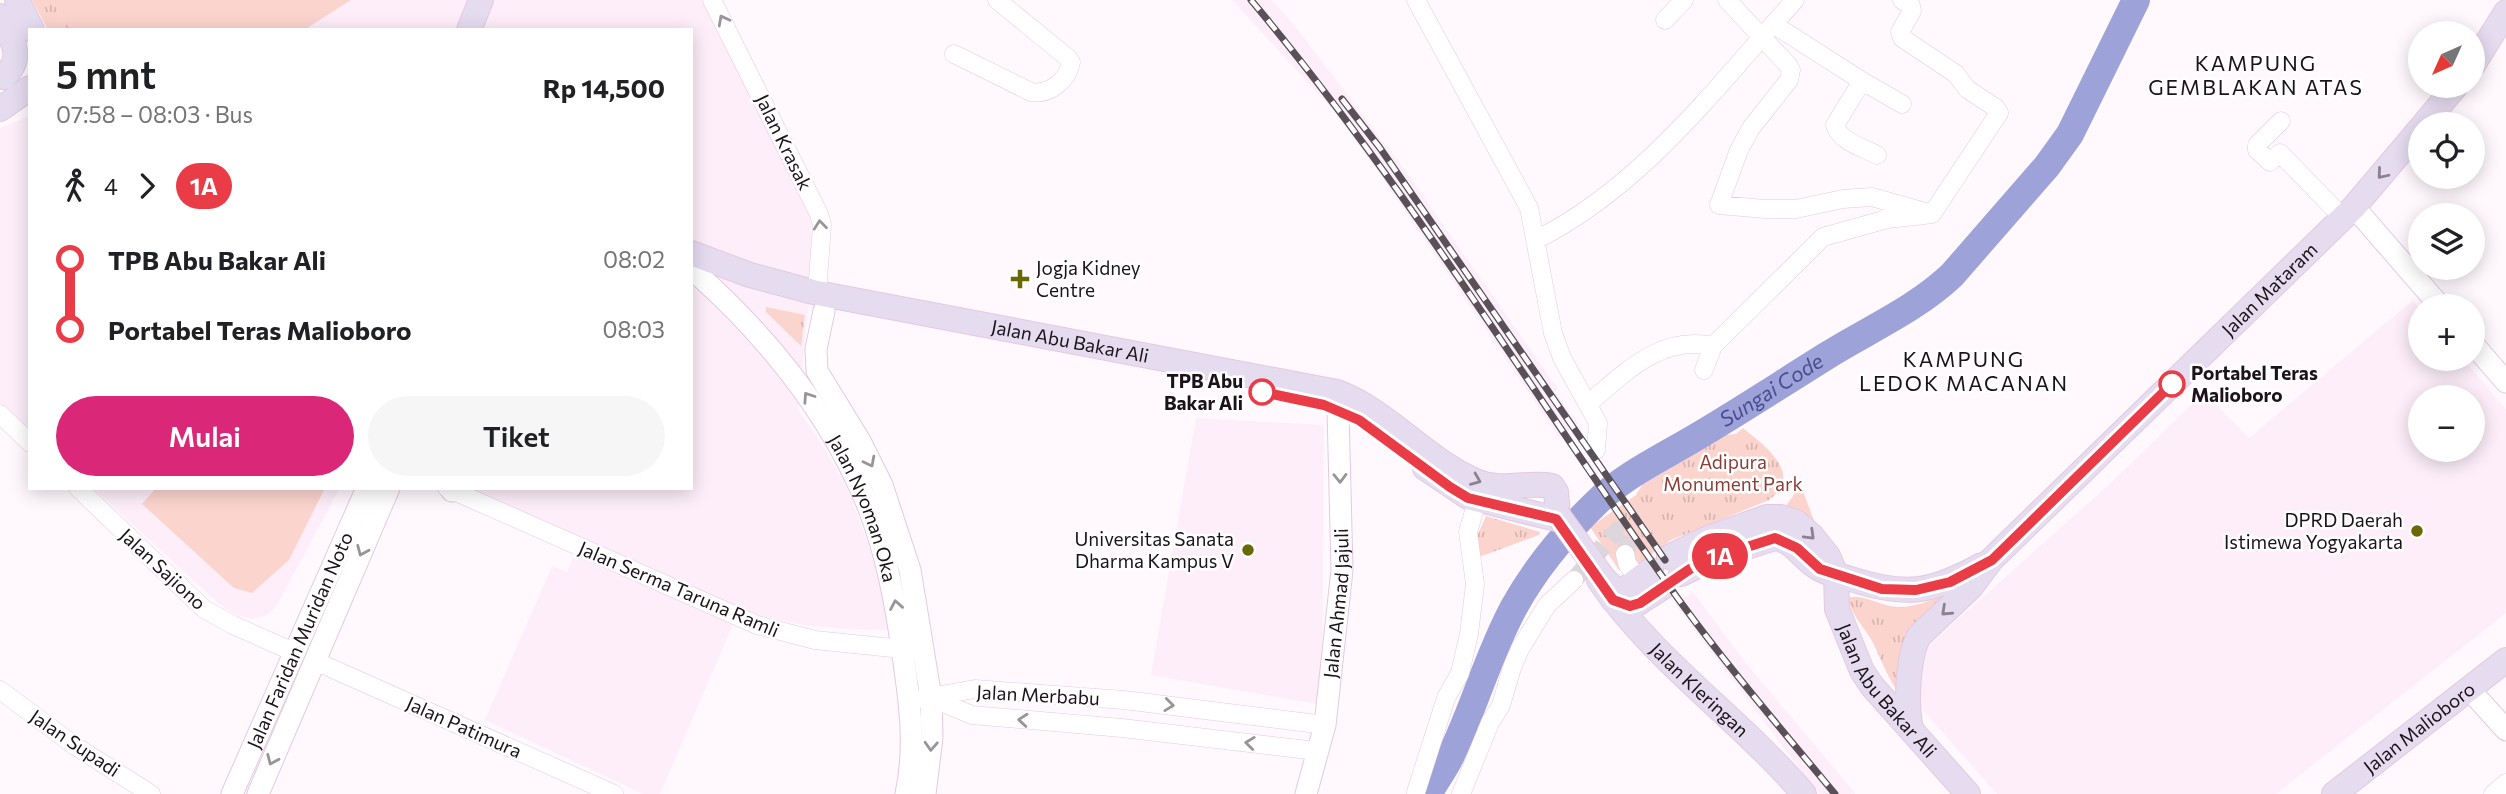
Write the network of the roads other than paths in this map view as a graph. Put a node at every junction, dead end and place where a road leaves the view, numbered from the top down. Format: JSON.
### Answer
{"nodes":[{"id":1,"x":17,"y":0,"type":"edge"},
{"id":2,"x":481,"y":0,"type":"edge"},
{"id":3,"x":712,"y":0,"type":"edge"},
{"id":4,"x":997,"y":0,"type":"edge"},
{"id":5,"x":1416,"y":0,"type":"edge"},
{"id":6,"x":1684,"y":0,"type":"edge"},
{"id":7,"x":1727,"y":0,"type":"edge"},
{"id":8,"x":1795,"y":0,"type":"edge"},
{"id":9,"x":1902,"y":0,"type":"edge"},
{"id":10,"x":2506,"y":12,"type":"edge"},
{"id":11,"x":0,"y":16,"type":"edge"},
{"id":12,"x":1665,"y":20,"type":"dead end"},
{"id":13,"x":31,"y":28,"type":"edge"},
{"id":14,"x":470,"y":28,"type":"edge"},
{"id":15,"x":1768,"y":30,"type":"junction"},
{"id":16,"x":2485,"y":46,"type":"edge"},
{"id":17,"x":954,"y":54,"type":"dead end"},
{"id":18,"x":28,"y":60,"type":"edge"},
{"id":19,"x":1862,"y":81,"type":"junction"},
{"id":20,"x":14,"y":91,"type":"edge"},
{"id":21,"x":2446,"y":98,"type":"edge"},
{"id":22,"x":1902,"y":104,"type":"dead end"},
{"id":23,"x":2434,"y":112,"type":"edge"},
{"id":24,"x":2281,"y":121,"type":"dead end"},
{"id":25,"x":2408,"y":143,"type":"edge"},
{"id":26,"x":1877,"y":155,"type":"dead end"},
{"id":27,"x":2348,"y":212,"type":"junction"},
{"id":28,"x":1932,"y":214,"type":"junction"},
{"id":29,"x":1536,"y":240,"type":"junction"},
{"id":30,"x":693,"y":265,"type":"edge"},
{"id":31,"x":693,"y":266,"type":"edge"},
{"id":32,"x":2428,"y":294,"type":"edge"},
{"id":33,"x":820,"y":302,"type":"junction"},
{"id":34,"x":1713,"y":346,"type":"junction"},
{"id":35,"x":2485,"y":358,"type":"edge"},
{"id":36,"x":1704,"y":370,"type":"dead end"},
{"id":37,"x":2506,"y":382,"type":"edge"},
{"id":38,"x":1589,"y":403,"type":"junction"},
{"id":39,"x":1338,"y":410,"type":"junction"},
{"id":40,"x":0,"y":414,"type":"edge"},
{"id":41,"x":28,"y":441,"type":"edge"},
{"id":42,"x":1596,"y":450,"type":"dead end"},
{"id":43,"x":80,"y":490,"type":"edge"},
{"id":44,"x":366,"y":490,"type":"edge"},
{"id":45,"x":388,"y":490,"type":"edge"},
{"id":46,"x":452,"y":490,"type":"edge"},
{"id":47,"x":1477,"y":501,"type":"junction"},
{"id":48,"x":1557,"y":517,"type":"junction"},
{"id":49,"x":1625,"y":554,"type":"tunnel mouth"},
{"id":50,"x":1992,"y":560,"type":"junction"},
{"id":51,"x":1660,"y":574,"type":"junction"},
{"id":52,"x":1836,"y":575,"type":"junction"},
{"id":53,"x":1574,"y":580,"type":"tunnel mouth"},
{"id":54,"x":1605,"y":586,"type":"junction"},
{"id":55,"x":913,"y":650,"type":"junction"},
{"id":56,"x":305,"y":657,"type":"junction"},
{"id":57,"x":2506,"y":660,"type":"edge"},
{"id":58,"x":2469,"y":689,"type":"junction"},
{"id":59,"x":0,"y":690,"type":"edge"},
{"id":60,"x":931,"y":698,"type":"junction"},
{"id":61,"x":909,"y":700,"type":"junction"},
{"id":62,"x":1125,"y":700,"type":"junction"},
{"id":63,"x":1325,"y":725,"type":"junction"},
{"id":64,"x":1122,"y":728,"type":"junction"},
{"id":65,"x":1911,"y":729,"type":"junction"},
{"id":66,"x":2506,"y":730,"type":"edge"},
{"id":67,"x":1317,"y":751,"type":"junction"},
{"id":68,"x":2506,"y":783,"type":"edge"},
{"id":69,"x":1793,"y":790,"type":"edge"},
{"id":70,"x":1416,"y":792,"type":"dead end"},
{"id":71,"x":152,"y":794,"type":"edge"},
{"id":72,"x":232,"y":794,"type":"edge"},
{"id":73,"x":258,"y":794,"type":"edge"},
{"id":74,"x":614,"y":794,"type":"edge"},
{"id":75,"x":906,"y":794,"type":"edge"},
{"id":76,"x":925,"y":794,"type":"edge"},
{"id":77,"x":1306,"y":794,"type":"edge"},
{"id":78,"x":1461,"y":794,"type":"edge"},
{"id":79,"x":1968,"y":794,"type":"edge"},
{"id":80,"x":2334,"y":794,"type":"edge"},
{"id":81,"x":2493,"y":794,"type":"edge"}],
"edges":[{"from":1,"to":13,"type":"main road"},
{"from":2,"to":14,"type":"main road"},
{"from":33,"to":3,"type":"street","name":"Jalan Krasak","one_way":true},
{"from":4,"to":17,"type":"street"},
{"from":5,"to":29,"type":"street"},
{"from":6,"to":12,"type":"street"},
{"from":7,"to":15,"type":"street"},
{"from":8,"to":15,"type":"street"},
{"from":9,"to":28,"type":"street"},
{"from":10,"to":16,"type":"main road"},
{"from":11,"to":20,"type":"main road"},
{"from":15,"to":19,"type":"street"},
{"from":15,"to":28,"type":"street"},
{"from":15,"to":29,"type":"street"},
{"from":18,"to":20,"type":"main road"},
{"from":19,"to":22,"type":"street"},
{"from":19,"to":26,"type":"street"},
{"from":21,"to":23,"type":"main road"},
{"from":24,"to":27,"type":"street"},
{"from":25,"to":27,"type":"main road","name":"Jalan Mataram","one_way":true},
{"from":27,"to":32,"type":"street"},
{"from":27,"to":50,"type":"main road","name":"Jalan Mataram"},
{"from":28,"to":34,"type":"street"},
{"from":29,"to":38,"type":"street"},
{"from":30,"to":33,"type":"main road","name":"Jalan Abu Bakar Ali"},
{"from":55,"to":31,"type":"street","name":"Jalan Nyoman Oka","one_way":true},
{"from":33,"to":39,"type":"main road","name":"Jalan Abu Bakar Ali"},
{"from":33,"to":48,"type":"main road","name":"Jalan Abu Bakar Ali","one_way":true},
{"from":33,"to":55,"type":"street","name":"Jalan Nyoman Oka","one_way":true},
{"from":34,"to":36,"type":"street"},
{"from":34,"to":38,"type":"street"},
{"from":35,"to":37,"type":"street"},
{"from":38,"to":42,"type":"street"},
{"from":39,"to":47,"type":"main road","name":"Jalan Abu Bakar Ali"},
{"from":39,"to":63,"type":"street","name":"Jalan Ahmad Jajuli","one_way":true},
{"from":40,"to":41,"type":"street"},
{"from":43,"to":56,"type":"street","name":"Jalan Sajiono"},
{"from":44,"to":56,"type":"street","name":"Jalan Faridan Muridan Noto"},
{"from":45,"to":56,"type":"street","name":"Jalan Faridan Muridan Noto","one_way":true},
{"from":46,"to":55,"type":"street","name":"Jalan Serma Taruna Ramli"},
{"from":47,"to":48,"type":"main road","name":"Jalan Abu Bakar Ali"},
{"from":47,"to":70,"type":"street"},
{"from":48,"to":54,"type":"main road","name":"Jalan Kleringan","bridge":true},
{"from":49,"to":51,"type":"street"},
{"from":50,"to":52,"type":"main road","name":"Jalan Mataram"},
{"from":50,"to":65,"type":"main road","name":"Jalan Mataram","one_way":true},
{"from":51,"to":52,"type":"main road"},
{"from":51,"to":54,"type":"main road"},
{"from":52,"to":65,"type":"main road","name":"Jalan Abu Bakar Ali"},
{"from":53,"to":78,"type":"street"},
{"from":54,"to":69,"type":"main road","name":"Jalan Kleringan"},
{"from":55,"to":60,"type":"street","name":"Jalan Nyoman Oka"},
{"from":55,"to":61,"type":"street","name":"Jalan Nyoman Oka"},
{"from":56,"to":72,"type":"street","name":"Jalan Faridan Muridan Noto"},
{"from":56,"to":73,"type":"street","name":"Jalan Faridan Muridan Noto","one_way":true},
{"from":56,"to":74,"type":"street","name":"Jalan Patimura"},
{"from":57,"to":58,"type":"main road","name":"Jalan Malioboro"},
{"from":58,"to":66,"type":"street"},
{"from":58,"to":80,"type":"main road","name":"Jalan Malioboro"},
{"from":59,"to":71,"type":"street","name":"Jalan Supadi"},
{"from":60,"to":61,"type":"street"},
{"from":60,"to":62,"type":"street","name":"Jalan Merbabu"},
{"from":64,"to":60,"type":"street","name":"Jalan Merbabu","one_way":true},
{"from":60,"to":76,"type":"street","name":"Jalan Nyoman Oka","one_way":true},
{"from":61,"to":75,"type":"street","name":"Jalan Nyoman Oka"},
{"from":62,"to":63,"type":"street","name":"Jalan Merbabu","one_way":true},
{"from":62,"to":64,"type":"street"},
{"from":63,"to":67,"type":"street","name":"Jalan Ahmad Jajuli"},
{"from":67,"to":64,"type":"street","name":"Jalan Merbabu","one_way":true},
{"from":65,"to":79,"type":"main road","name":"Jalan Abu Bakar Ali"},
{"from":67,"to":77,"type":"street","name":"Jalan Ahmad Jajuli"},
{"from":68,"to":81,"type":"street"}]}
